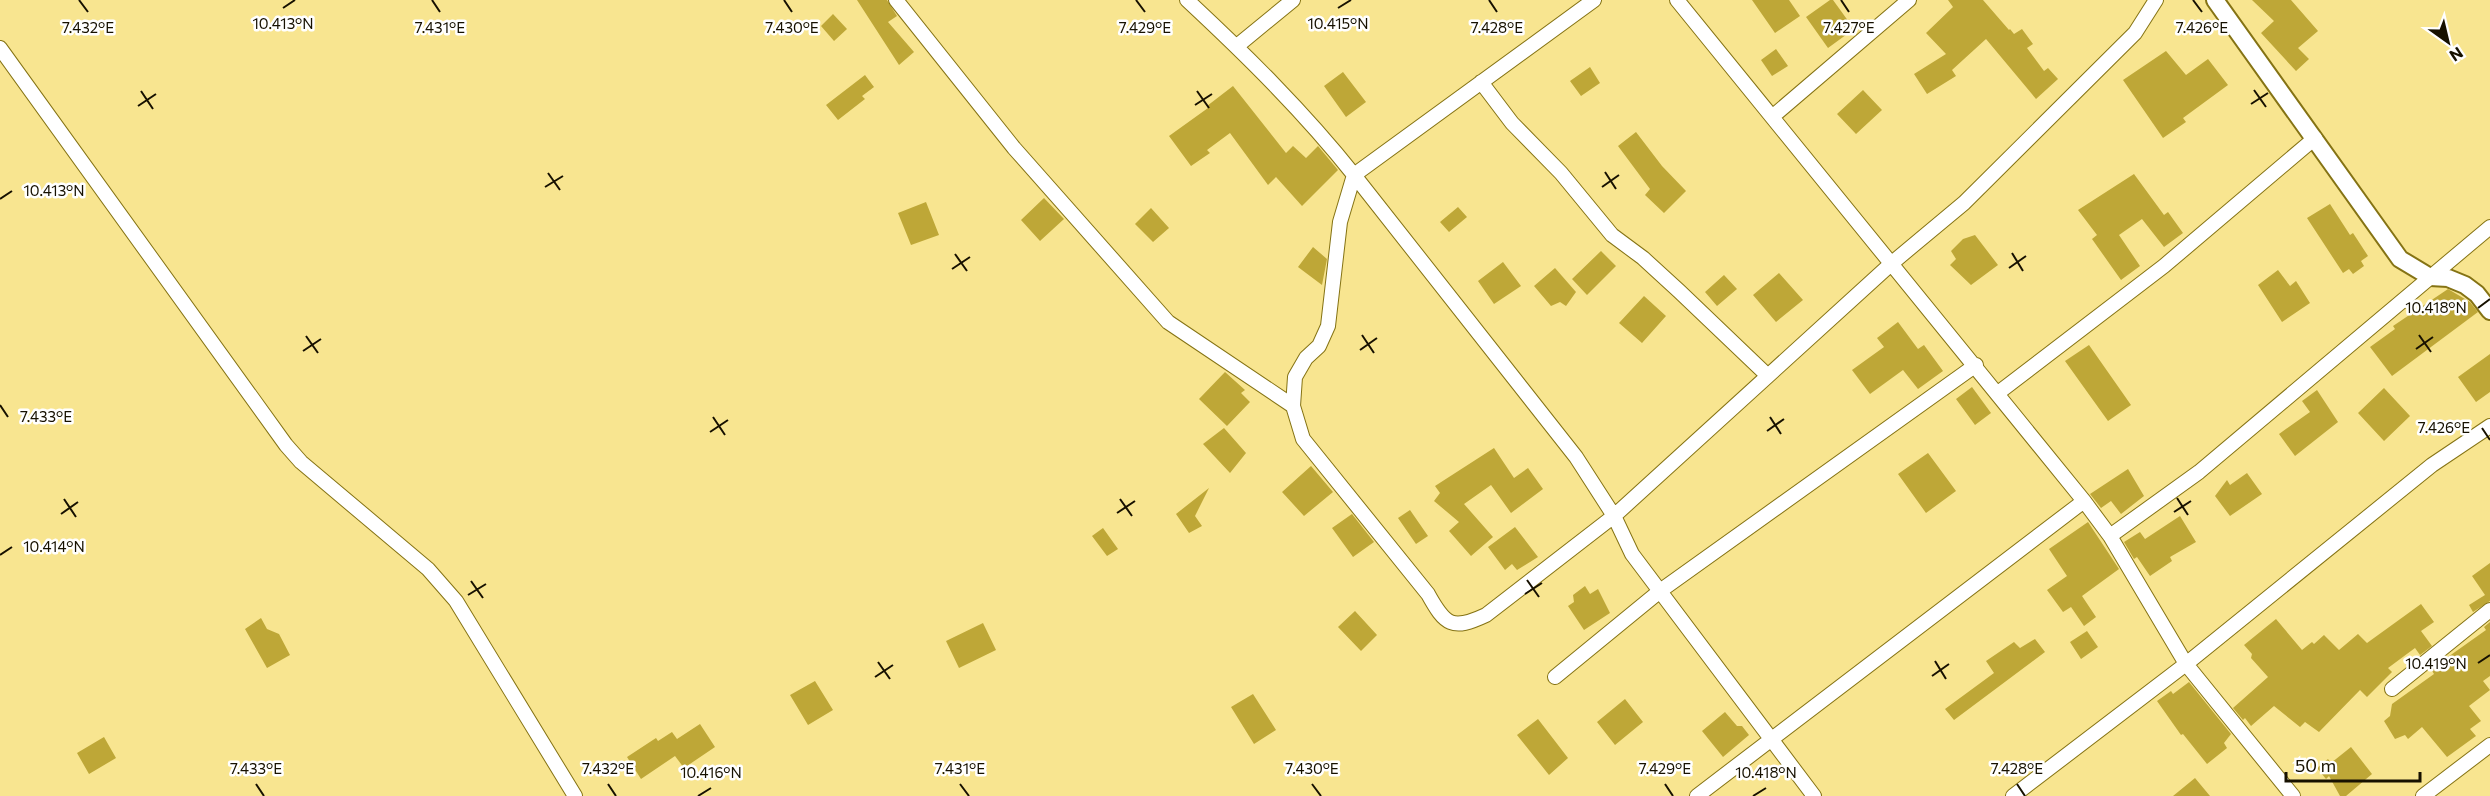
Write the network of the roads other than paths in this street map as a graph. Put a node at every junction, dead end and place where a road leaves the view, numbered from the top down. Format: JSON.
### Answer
{"nodes":[{"id":1,"x":896,"y":0,"type":"edge"},
{"id":2,"x":1187,"y":0,"type":"edge"},
{"id":3,"x":1293,"y":0,"type":"edge"},
{"id":4,"x":1593,"y":0,"type":"edge"},
{"id":5,"x":1677,"y":0,"type":"edge"},
{"id":6,"x":1909,"y":0,"type":"edge"},
{"id":7,"x":2156,"y":0,"type":"edge"},
{"id":8,"x":2215,"y":0,"type":"edge"},
{"id":9,"x":1237,"y":46,"type":"junction"},
{"id":10,"x":0,"y":48,"type":"edge"},
{"id":11,"x":1481,"y":82,"type":"junction"},
{"id":12,"x":1772,"y":117,"type":"junction"},
{"id":13,"x":2315,"y":138,"type":"junction"},
{"id":14,"x":1354,"y":175,"type":"junction"},
{"id":15,"x":2490,"y":227,"type":"edge"},
{"id":16,"x":1892,"y":263,"type":"junction"},
{"id":17,"x":2430,"y":277,"type":"junction"},
{"id":18,"x":2490,"y":311,"type":"edge"},
{"id":19,"x":1976,"y":365,"type":"junction"},
{"id":20,"x":1768,"y":376,"type":"junction"},
{"id":21,"x":1998,"y":393,"type":"junction"},
{"id":22,"x":1293,"y":406,"type":"junction"},
{"id":23,"x":2490,"y":426,"type":"edge"},
{"id":24,"x":2084,"y":501,"type":"junction"},
{"id":25,"x":1614,"y":516,"type":"junction"},
{"id":26,"x":2110,"y":536,"type":"junction"},
{"id":27,"x":1660,"y":591,"type":"junction"},
{"id":28,"x":2490,"y":610,"type":"edge"},
{"id":29,"x":2186,"y":664,"type":"junction"},
{"id":30,"x":1555,"y":676,"type":"dead end"},
{"id":31,"x":2392,"y":689,"type":"dead end"},
{"id":32,"x":1771,"y":739,"type":"junction"},
{"id":33,"x":2490,"y":745,"type":"edge"},
{"id":34,"x":575,"y":796,"type":"edge"},
{"id":35,"x":1697,"y":796,"type":"edge"},
{"id":36,"x":1814,"y":796,"type":"edge"},
{"id":37,"x":2013,"y":796,"type":"edge"},
{"id":38,"x":2293,"y":796,"type":"edge"},
{"id":39,"x":2423,"y":796,"type":"edge"}],
"edges":[{"from":1,"to":22,"type":"street"},
{"from":2,"to":9,"type":"street"},
{"from":3,"to":9,"type":"street"},
{"from":4,"to":11,"type":"street"},
{"from":5,"to":12,"type":"street"},
{"from":6,"to":12,"type":"street"},
{"from":7,"to":16,"type":"street"},
{"from":8,"to":13,"type":"street"},
{"from":9,"to":14,"type":"street"},
{"from":10,"to":34,"type":"street"},
{"from":11,"to":14,"type":"street"},
{"from":11,"to":20,"type":"street"},
{"from":12,"to":16,"type":"street"},
{"from":13,"to":17,"type":"street"},
{"from":13,"to":21,"type":"street"},
{"from":14,"to":22,"type":"street"},
{"from":14,"to":25,"type":"street"},
{"from":15,"to":17,"type":"street"},
{"from":16,"to":19,"type":"street"},
{"from":16,"to":20,"type":"street"},
{"from":17,"to":18,"type":"street"},
{"from":17,"to":26,"type":"street"},
{"from":19,"to":21,"type":"street"},
{"from":19,"to":27,"type":"street"},
{"from":20,"to":25,"type":"street"},
{"from":21,"to":24,"type":"street"},
{"from":22,"to":25,"type":"street"},
{"from":23,"to":29,"type":"street"},
{"from":24,"to":26,"type":"street"},
{"from":24,"to":32,"type":"street"},
{"from":25,"to":27,"type":"street"},
{"from":26,"to":29,"type":"street"},
{"from":27,"to":30,"type":"street"},
{"from":27,"to":32,"type":"street"},
{"from":28,"to":31,"type":"street"},
{"from":29,"to":37,"type":"street"},
{"from":29,"to":38,"type":"street"},
{"from":32,"to":35,"type":"street"},
{"from":32,"to":36,"type":"street"},
{"from":33,"to":39,"type":"street"}]}
